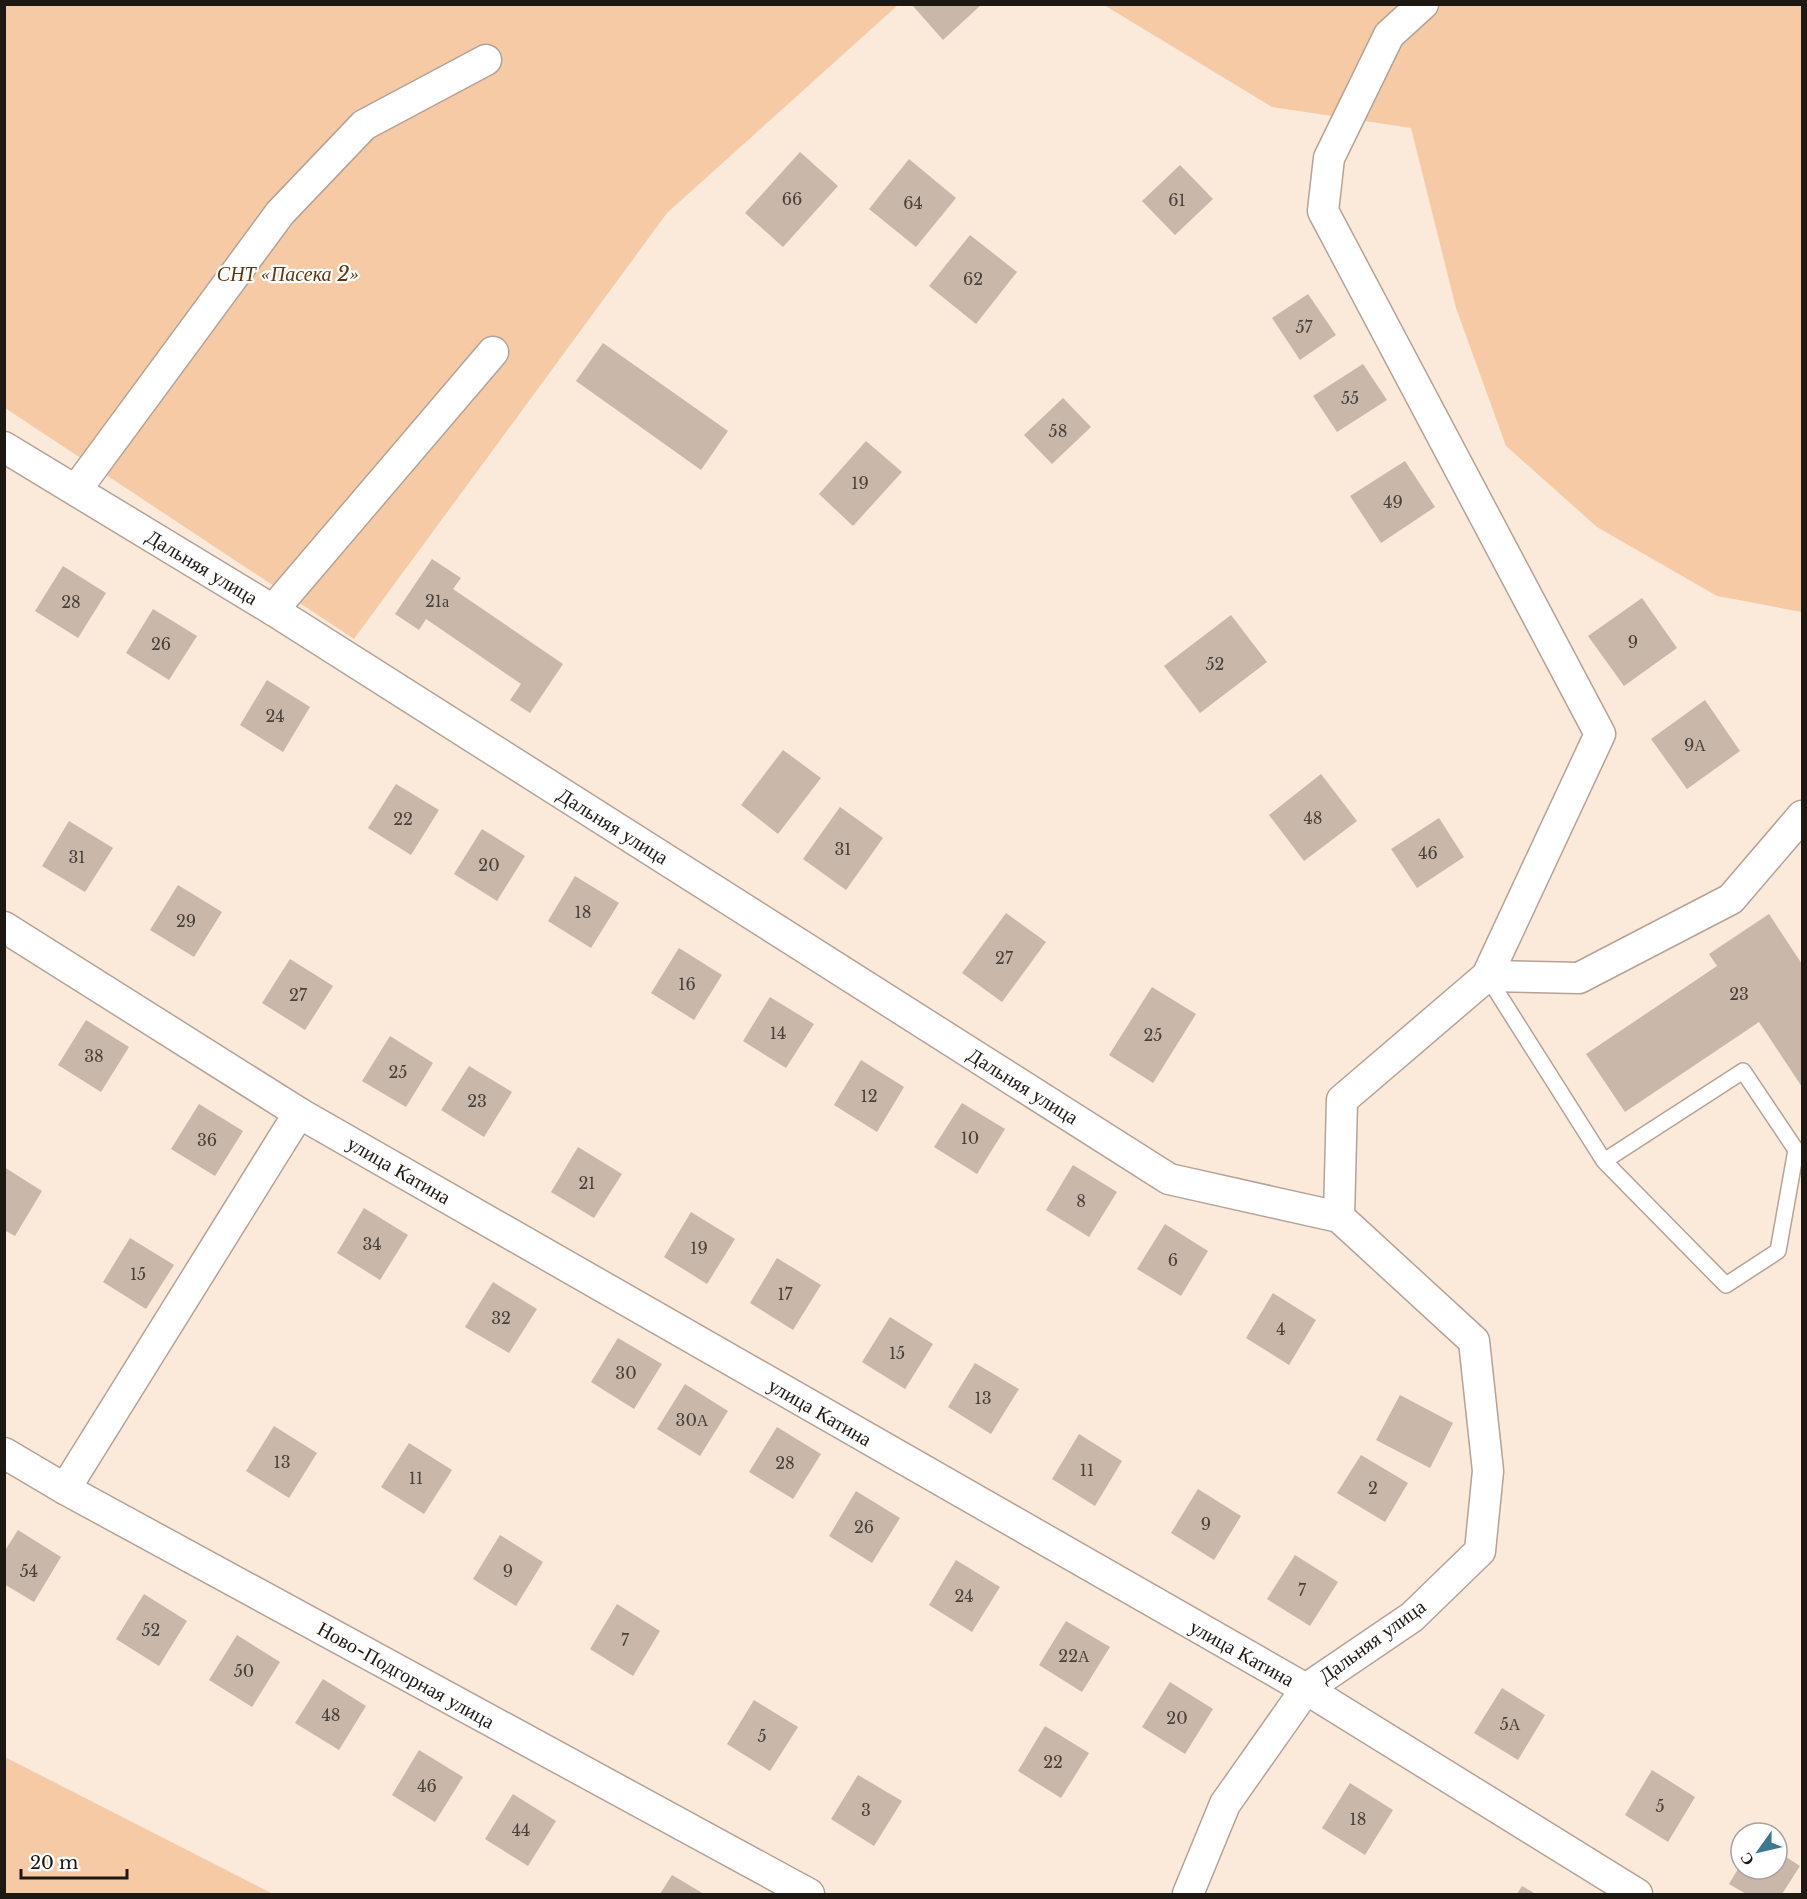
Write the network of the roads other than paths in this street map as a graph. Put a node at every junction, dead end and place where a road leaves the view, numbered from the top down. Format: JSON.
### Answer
{"nodes":[{"id":1,"x":1423,"y":4,"type":"edge"},
{"id":2,"x":486,"y":60,"type":"dead end"},
{"id":3,"x":493,"y":352,"type":"dead end"},
{"id":4,"x":4,"y":447,"type":"edge"},
{"id":5,"x":76,"y":490,"type":"junction"},
{"id":6,"x":273,"y":610,"type":"junction"},
{"id":7,"x":1803,"y":816,"type":"edge"},
{"id":8,"x":4,"y":927,"type":"edge"},
{"id":9,"x":1487,"y":976,"type":"junction"},
{"id":10,"x":299,"y":1113,"type":"junction"},
{"id":11,"x":1604,"y":1161,"type":"junction"},
{"id":12,"x":1339,"y":1217,"type":"junction"},
{"id":13,"x":4,"y":1453,"type":"edge"},
{"id":14,"x":65,"y":1489,"type":"junction"},
{"id":15,"x":1306,"y":1689,"type":"junction"},
{"id":16,"x":809,"y":1894,"type":"edge"},
{"id":17,"x":1188,"y":1894,"type":"edge"},
{"id":18,"x":1637,"y":1894,"type":"edge"}],
"edges":[{"from":1,"to":9,"type":"street"},
{"from":2,"to":5,"type":"street"},
{"from":3,"to":6,"type":"street"},
{"from":4,"to":5,"type":"street","name":"Дальняя улица"},
{"from":5,"to":6,"type":"street","name":"Дальняя улица"},
{"from":6,"to":12,"type":"street","name":"Дальняя улица"},
{"from":7,"to":9,"type":"street"},
{"from":8,"to":10,"type":"street","name":"улица Катина"},
{"from":9,"to":11,"type":"lane"},
{"from":9,"to":12,"type":"street"},
{"from":10,"to":14,"type":"street"},
{"from":10,"to":15,"type":"street","name":"улица Катина"},
{"from":11,"to":11,"type":"lane"},
{"from":12,"to":15,"type":"street","name":"Дальняя улица"},
{"from":13,"to":14,"type":"street","name":"Ново-Подгорная улица"},
{"from":14,"to":16,"type":"street","name":"Ново-Подгорная улица"},
{"from":15,"to":17,"type":"street","name":"Дальняя улица"},
{"from":15,"to":18,"type":"street","name":"улица Катина"}]}
